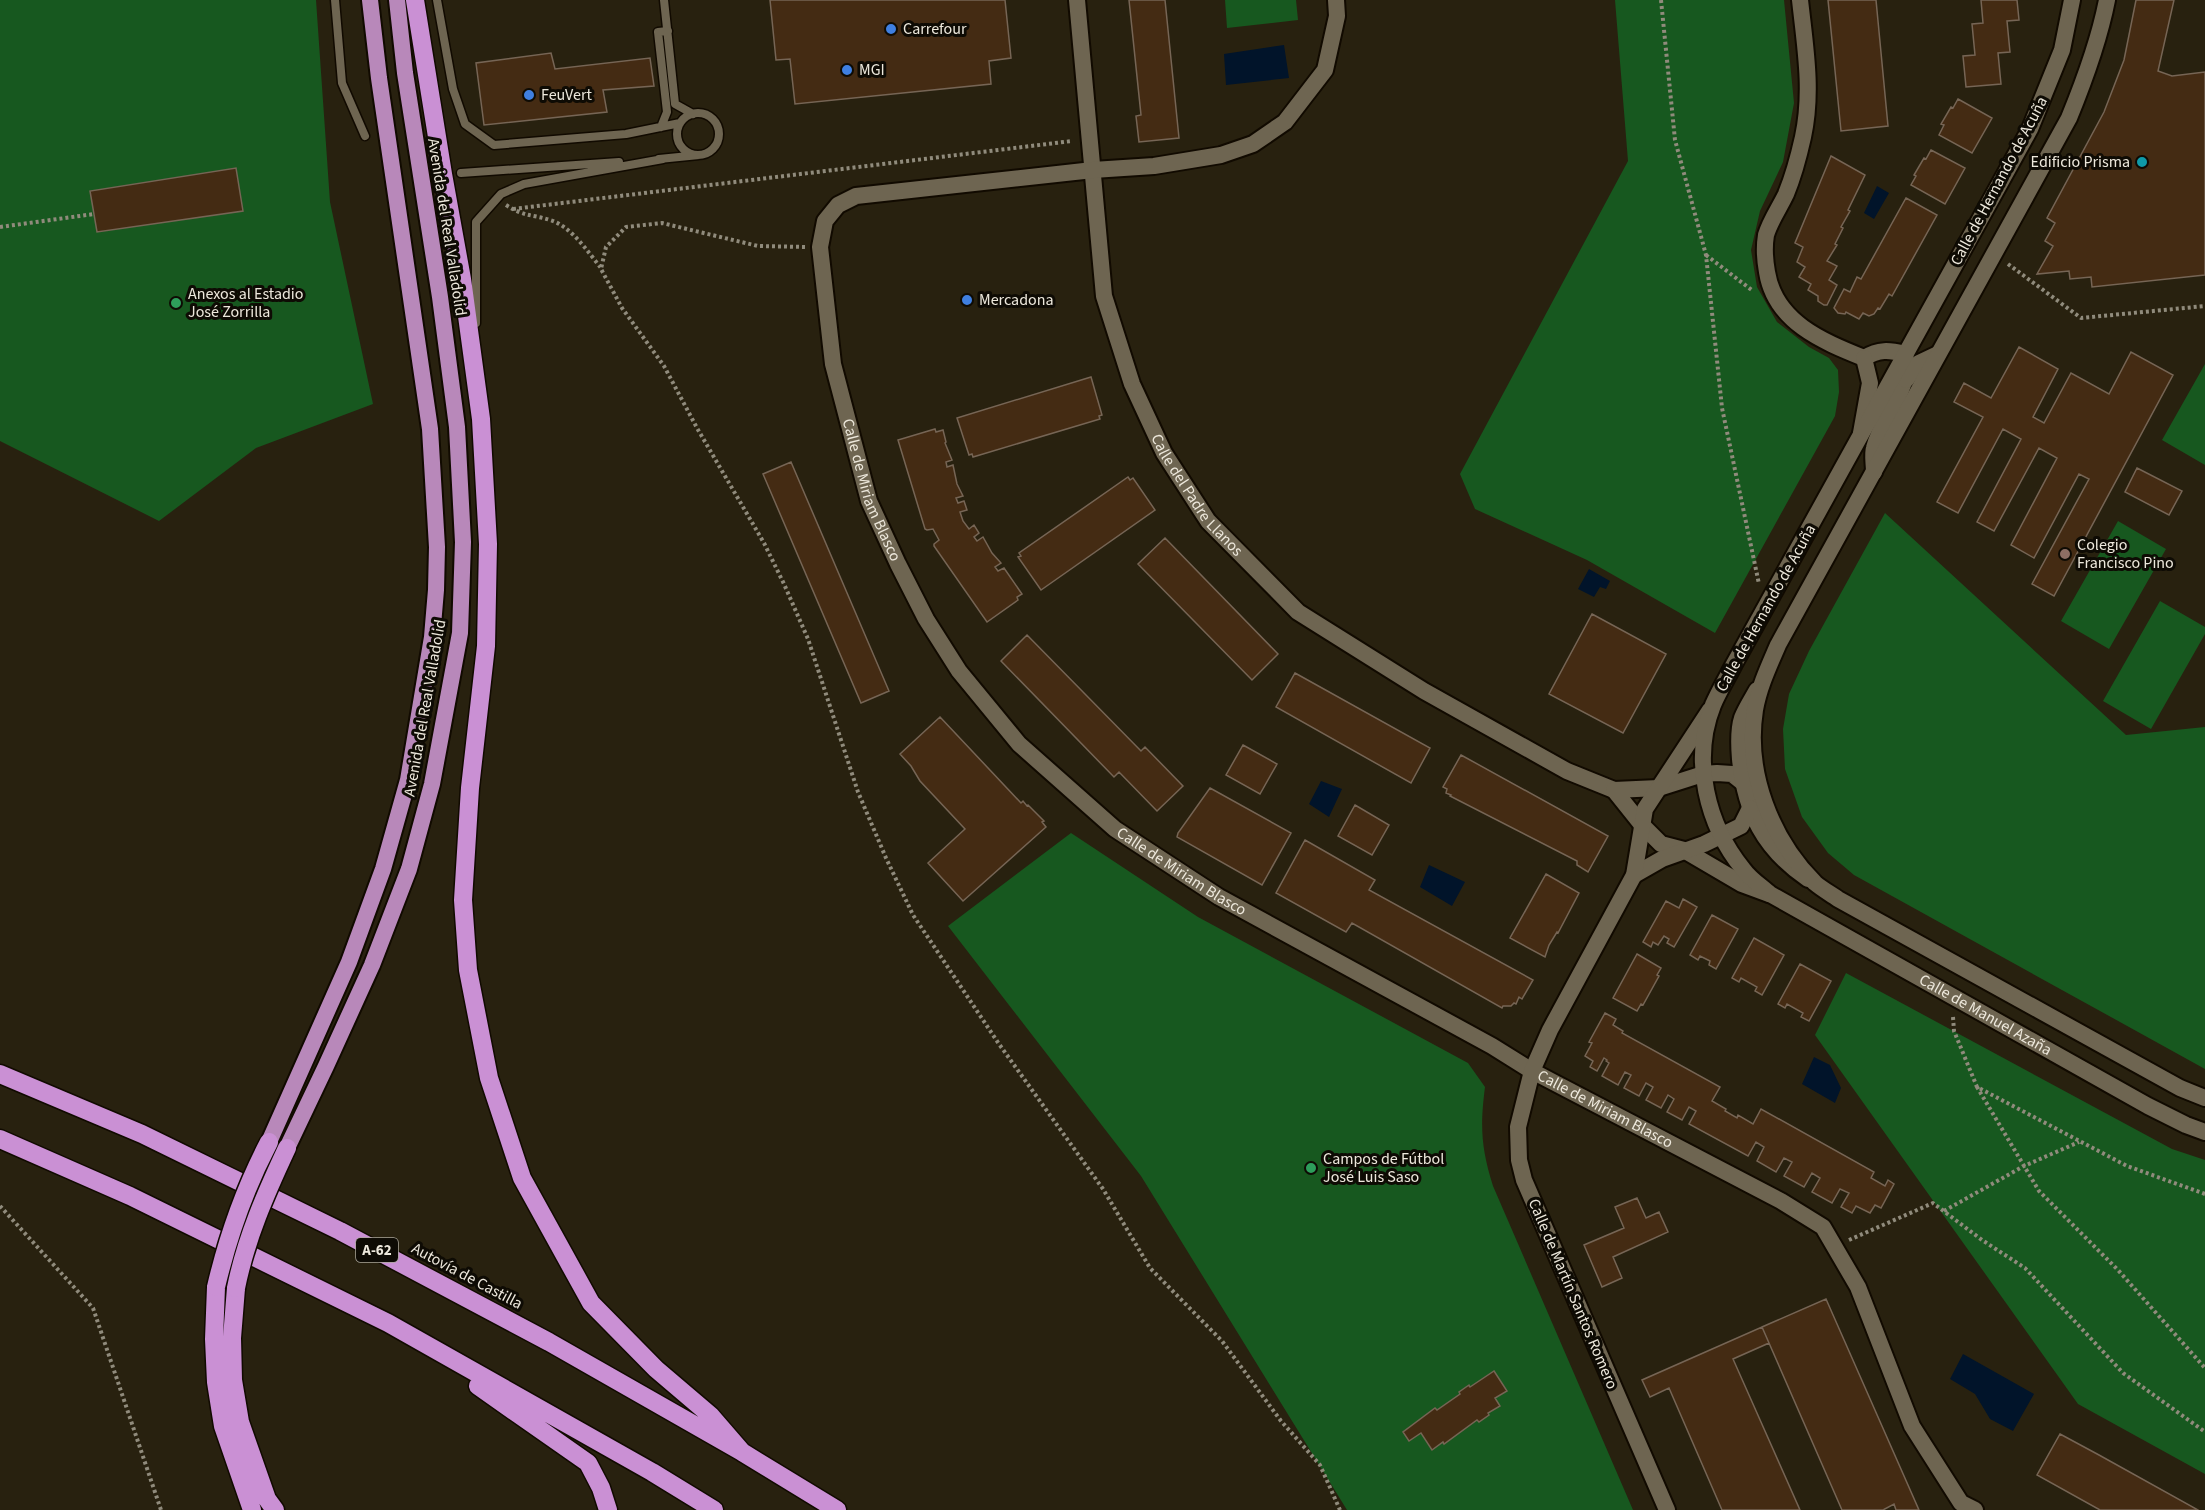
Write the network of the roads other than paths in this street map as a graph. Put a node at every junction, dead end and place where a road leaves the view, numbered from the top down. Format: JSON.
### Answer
{"nodes":[{"id":1,"x":335,"y":0,"type":"edge"},
{"id":2,"x":370,"y":0,"type":"edge"},
{"id":3,"x":397,"y":0,"type":"edge"},
{"id":4,"x":415,"y":0,"type":"edge"},
{"id":5,"x":437,"y":0,"type":"edge"},
{"id":6,"x":664,"y":0,"type":"edge"},
{"id":7,"x":1077,"y":0,"type":"edge"},
{"id":8,"x":1336,"y":0,"type":"edge"},
{"id":9,"x":1800,"y":0,"type":"edge"},
{"id":10,"x":2072,"y":0,"type":"edge"},
{"id":11,"x":2107,"y":0,"type":"edge"},
{"id":12,"x":668,"y":31,"type":"junction"},
{"id":13,"x":693,"y":114,"type":"junction"},
{"id":14,"x":680,"y":123,"type":"junction"},
{"id":15,"x":661,"y":127,"type":"junction"},
{"id":16,"x":365,"y":136,"type":"dead end"},
{"id":17,"x":699,"y":155,"type":"junction"},
{"id":18,"x":663,"y":159,"type":"junction"},
{"id":19,"x":1093,"y":170,"type":"junction"},
{"id":20,"x":461,"y":173,"type":"dead end"},
{"id":21,"x":1905,"y":354,"type":"junction"},
{"id":22,"x":1938,"y":354,"type":"junction"},
{"id":23,"x":1864,"y":357,"type":"junction"},
{"id":24,"x":1870,"y":383,"type":"junction"},
{"id":25,"x":1896,"y":383,"type":"junction"},
{"id":26,"x":481,"y":419,"type":"junction"},
{"id":27,"x":1860,"y":436,"type":"junction"},
{"id":28,"x":1874,"y":472,"type":"junction"},
{"id":29,"x":1763,"y":678,"type":"junction"},
{"id":30,"x":1713,"y":707,"type":"junction"},
{"id":31,"x":1703,"y":774,"type":"junction"},
{"id":32,"x":1742,"y":782,"type":"junction"},
{"id":33,"x":1659,"y":788,"type":"junction"},
{"id":34,"x":1614,"y":790,"type":"junction"},
{"id":35,"x":1750,"y":808,"type":"junction"},
{"id":36,"x":1767,"y":813,"type":"joint"},
{"id":37,"x":1642,"y":825,"type":"junction"},
{"id":38,"x":1722,"y":836,"type":"junction"},
{"id":39,"x":1684,"y":850,"type":"junction"},
{"id":40,"x":1634,"y":874,"type":"junction"},
{"id":41,"x":1816,"y":884,"type":"junction"},
{"id":42,"x":1770,"y":894,"type":"junction"},
{"id":43,"x":1532,"y":1071,"type":"junction"},
{"id":44,"x":0,"y":1074,"type":"edge"},
{"id":45,"x":2205,"y":1098,"type":"edge"},
{"id":46,"x":2205,"y":1132,"type":"edge"},
{"id":47,"x":0,"y":1139,"type":"edge"},
{"id":48,"x":269,"y":1142,"type":"joint"},
{"id":49,"x":287,"y":1148,"type":"joint"},
{"id":50,"x":388,"y":1323,"type":"junction"},
{"id":51,"x":742,"y":1452,"type":"junction"},
{"id":52,"x":1964,"y":1508,"type":"edge"},
{"id":53,"x":252,"y":1510,"type":"edge"},
{"id":54,"x":275,"y":1510,"type":"edge"},
{"id":55,"x":608,"y":1510,"type":"edge"},
{"id":56,"x":714,"y":1510,"type":"edge"},
{"id":57,"x":837,"y":1510,"type":"edge"},
{"id":58,"x":1668,"y":1510,"type":"edge"}],
"edges":[{"from":1,"to":16,"type":"lane"},
{"from":2,"to":48,"type":"highway","name":"Avenida del Real Valladolid"},
{"from":3,"to":49,"type":"highway","name":"Avenida del Real Valladolid"},
{"from":4,"to":26,"type":"highway"},
{"from":5,"to":15,"type":"lane"},
{"from":6,"to":12,"type":"lane"},
{"from":7,"to":19,"type":"street","name":"Calle del Padre Llanos"},
{"from":8,"to":19,"type":"street","name":"Calle de Miriam Blasco"},
{"from":9,"to":23,"type":"street"},
{"from":10,"to":21,"type":"street","name":"Calle de Hernando de Acuña"},
{"from":11,"to":22,"type":"street","name":"Calle de Hernando de Acuña"},
{"from":12,"to":13,"type":"lane"},
{"from":12,"to":15,"type":"lane"},
{"from":13,"to":14,"type":"lane"},
{"from":13,"to":17,"type":"lane"},
{"from":14,"to":15,"type":"lane"},
{"from":14,"to":17,"type":"lane"},
{"from":17,"to":18,"type":"lane"},
{"from":18,"to":20,"type":"lane"},
{"from":18,"to":26,"type":"lane"},
{"from":19,"to":34,"type":"street","name":"Calle del Padre Llanos"},
{"from":19,"to":43,"type":"street","name":"Calle de Miriam Blasco"},
{"from":21,"to":23,"type":"street"},
{"from":21,"to":25,"type":"street","name":"Calle de Hernando de Acuña"},
{"from":22,"to":25,"type":"street","name":"Calle de Hernando de Acuña"},
{"from":22,"to":28,"type":"street","name":"Calle de Hernando de Acuña"},
{"from":23,"to":24,"type":"street"},
{"from":24,"to":25,"type":"street"},
{"from":24,"to":27,"type":"street"},
{"from":25,"to":27,"type":"street","name":"Calle de Hernando de Acuña"},
{"from":25,"to":28,"type":"street","name":"Calle de Hernando de Acuña"},
{"from":26,"to":51,"type":"highway"},
{"from":27,"to":30,"type":"street","name":"Calle de Hernando de Acuña"},
{"from":28,"to":29,"type":"street","name":"Calle de Hernando de Acuña"},
{"from":29,"to":32,"type":"street","name":"Calle de Hernando de Acuña"},
{"from":29,"to":36,"type":"street","name":"Calle de Hernando de Acuña"},
{"from":30,"to":31,"type":"street","name":"Calle de Hernando de Acuña"},
{"from":30,"to":33,"type":"street","name":"Calle de Hernando de Acuña"},
{"from":31,"to":32,"type":"street"},
{"from":31,"to":33,"type":"street"},
{"from":31,"to":38,"type":"street","name":"Calle de Hernando de Acuña"},
{"from":32,"to":35,"type":"street","name":"Calle de Hernando de Acuña"},
{"from":33,"to":34,"type":"street","name":"Calle del Padre Llanos"},
{"from":33,"to":37,"type":"street","name":"Calle de Hernando de Acuña"},
{"from":34,"to":37,"type":"street","name":"Calle del Padre Llanos"},
{"from":35,"to":38,"type":"street"},
{"from":35,"to":41,"type":"street","name":"Calle de Manuel Azaña"},
{"from":36,"to":41,"type":"street","name":"Calle de Manuel Azaña"},
{"from":37,"to":39,"type":"street","name":"Calle de Manuel Azaña"},
{"from":37,"to":40,"type":"street","name":"Calle de Hernando de Acuña"},
{"from":38,"to":39,"type":"street"},
{"from":38,"to":42,"type":"street","name":"Calle de Manuel Azaña"},
{"from":39,"to":40,"type":"street"},
{"from":39,"to":42,"type":"street","name":"Calle de Manuel Azaña"},
{"from":40,"to":43,"type":"street","name":"Calle de Hernando de Acuña"},
{"from":41,"to":45,"type":"street","name":"Calle de Manuel Azaña"},
{"from":42,"to":46,"type":"street","name":"Calle de Manuel Azaña"},
{"from":43,"to":52,"type":"street","name":"Calle de Miriam Blasco"},
{"from":43,"to":58,"type":"street","name":"Calle de Martín Santos Romero"},
{"from":44,"to":51,"type":"highway","name":"Autovía de Castilla","number":"A-62"},
{"from":47,"to":50,"type":"highway"},
{"from":48,"to":53,"type":"highway","bridge":true},
{"from":49,"to":54,"type":"highway","bridge":true},
{"from":50,"to":55,"type":"highway"},
{"from":50,"to":56,"type":"highway"},
{"from":51,"to":57,"type":"highway","name":"Autovía de Castilla","number":"A-62"}]}
